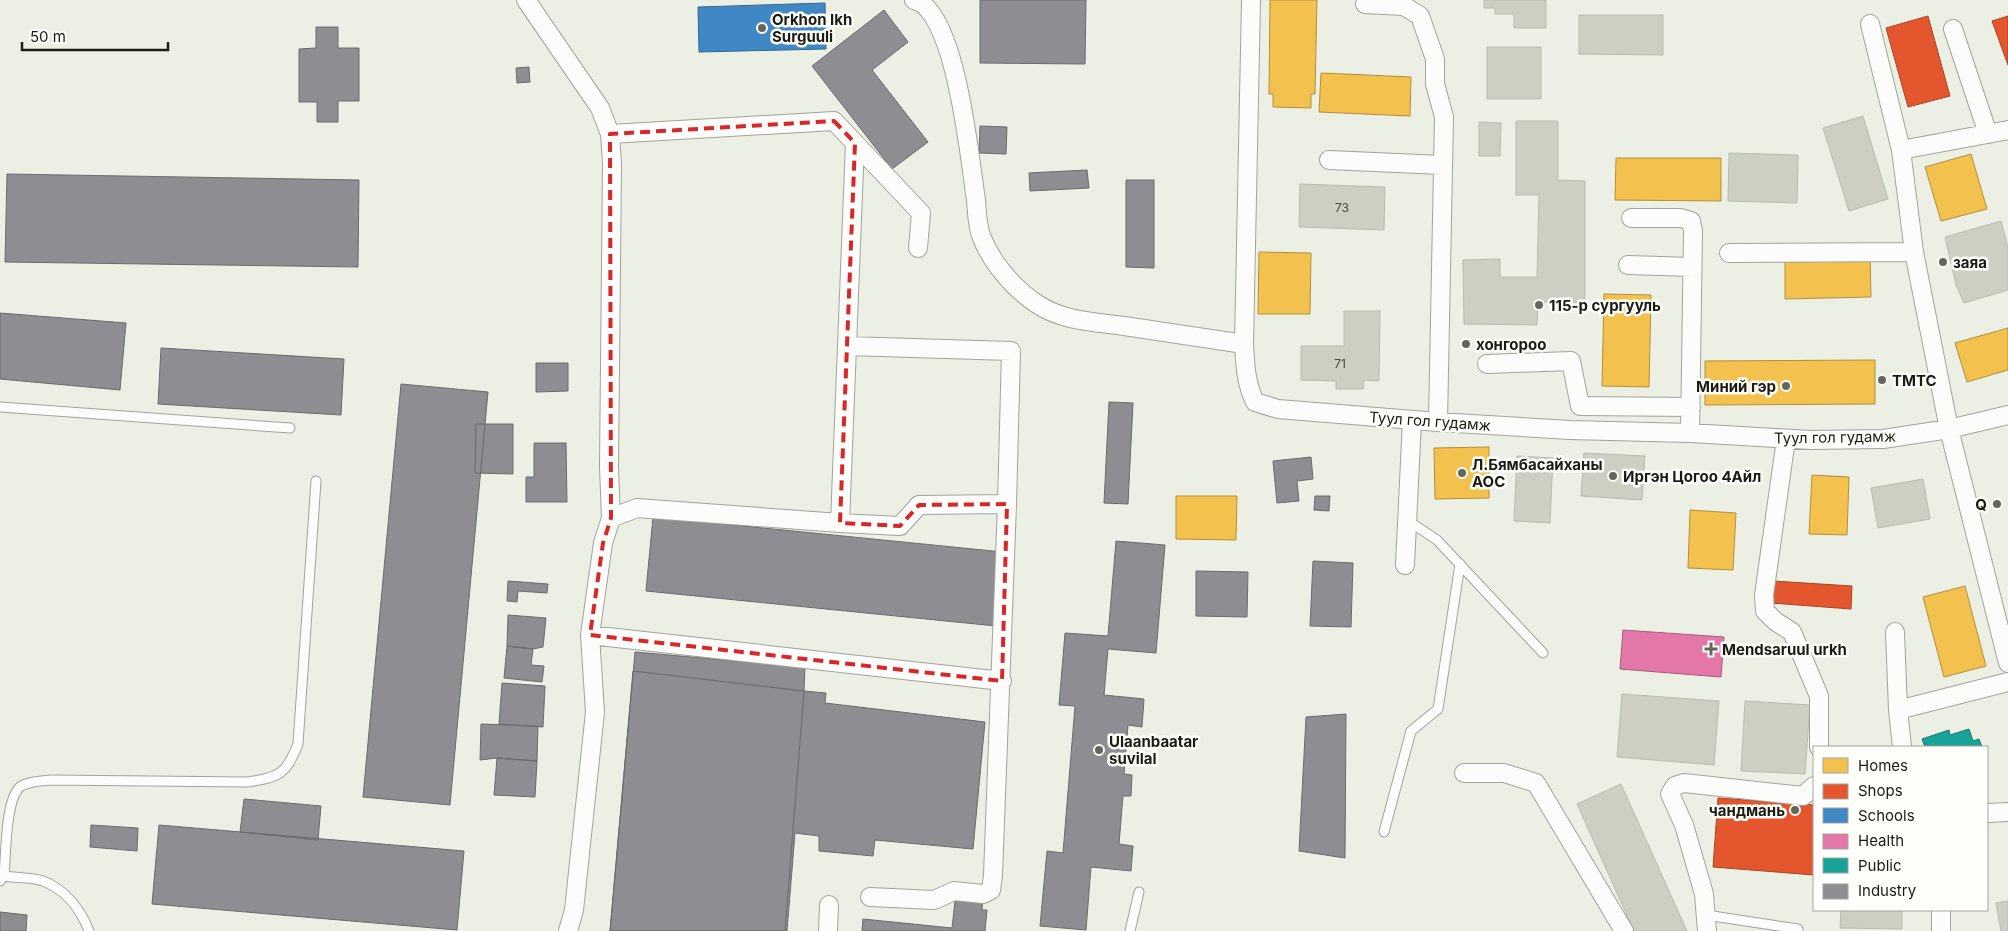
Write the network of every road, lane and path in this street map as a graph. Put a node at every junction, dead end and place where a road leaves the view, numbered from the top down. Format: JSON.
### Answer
{"nodes":[{"id":1,"x":526,"y":0,"type":"edge"},
{"id":2,"x":917,"y":0,"type":"edge"},
{"id":3,"x":1252,"y":0,"type":"edge"},
{"id":4,"x":1365,"y":4,"type":"dead end"},
{"id":5,"x":1870,"y":24,"type":"dead end"},
{"id":6,"x":1953,"y":28,"type":"dead end"},
{"id":7,"x":2008,"y":130,"type":"edge"},
{"id":8,"x":610,"y":134,"type":"junction"},
{"id":9,"x":1988,"y":134,"type":"junction"},
{"id":10,"x":856,"y":144,"type":"junction"},
{"id":11,"x":1901,"y":150,"type":"junction"},
{"id":12,"x":1329,"y":160,"type":"dead end"},
{"id":13,"x":1442,"y":165,"type":"junction"},
{"id":14,"x":1631,"y":218,"type":"dead end"},
{"id":15,"x":918,"y":248,"type":"dead end"},
{"id":16,"x":1914,"y":252,"type":"junction"},
{"id":17,"x":1729,"y":253,"type":"dead end"},
{"id":18,"x":1628,"y":265,"type":"dead end"},
{"id":19,"x":1692,"y":267,"type":"junction"},
{"id":20,"x":1244,"y":344,"type":"junction"},
{"id":21,"x":848,"y":346,"type":"junction"},
{"id":22,"x":1487,"y":364,"type":"dead end"},
{"id":23,"x":0,"y":406,"type":"edge"},
{"id":24,"x":1691,"y":407,"type":"junction"},
{"id":25,"x":2008,"y":415,"type":"edge"},
{"id":26,"x":1412,"y":420,"type":"junction"},
{"id":27,"x":1438,"y":422,"type":"junction"},
{"id":28,"x":290,"y":428,"type":"dead end"},
{"id":29,"x":1949,"y":429,"type":"junction"},
{"id":30,"x":1690,"y":433,"type":"junction"},
{"id":31,"x":1786,"y":439,"type":"junction"},
{"id":32,"x":316,"y":481,"type":"dead end"},
{"id":33,"x":1007,"y":504,"type":"junction"},
{"id":34,"x":611,"y":518,"type":"junction"},
{"id":35,"x":1407,"y":520,"type":"junction"},
{"id":36,"x":840,"y":523,"type":"junction"},
{"id":37,"x":1460,"y":564,"type":"junction"},
{"id":38,"x":1405,"y":565,"type":"dead end"},
{"id":39,"x":1895,"y":632,"type":"dead end"},
{"id":40,"x":590,"y":635,"type":"junction"},
{"id":41,"x":1543,"y":653,"type":"dead end"},
{"id":42,"x":2008,"y":663,"type":"edge"},
{"id":43,"x":1002,"y":681,"type":"junction"},
{"id":44,"x":2008,"y":682,"type":"edge"},
{"id":45,"x":1898,"y":710,"type":"junction"},
{"id":46,"x":1819,"y":746,"type":"edge"},
{"id":47,"x":1902,"y":746,"type":"edge"},
{"id":48,"x":1464,"y":773,"type":"dead end"},
{"id":49,"x":1813,"y":787,"type":"edge"},
{"id":50,"x":2008,"y":812,"type":"edge"},
{"id":51,"x":1988,"y":813,"type":"edge"},
{"id":52,"x":1384,"y":832,"type":"dead end"},
{"id":53,"x":2,"y":878,"type":"edge"},
{"id":54,"x":1139,"y":892,"type":"dead end"},
{"id":55,"x":870,"y":897,"type":"dead end"},
{"id":56,"x":829,"y":905,"type":"dead end"},
{"id":57,"x":1941,"y":911,"type":"edge"},
{"id":58,"x":1707,"y":923,"type":"edge"},
{"id":59,"x":1798,"y":929,"type":"dead end"},
{"id":60,"x":89,"y":931,"type":"edge"},
{"id":61,"x":568,"y":931,"type":"edge"},
{"id":62,"x":828,"y":931,"type":"edge"},
{"id":63,"x":1130,"y":931,"type":"edge"},
{"id":64,"x":1624,"y":931,"type":"edge"},
{"id":65,"x":1941,"y":931,"type":"edge"}],
"edges":[{"from":1,"to":8,"type":"street"},
{"from":2,"to":20,"type":"street"},
{"from":3,"to":20,"type":"street","name":"Туул гол гудамж"},
{"from":4,"to":13,"type":"street"},
{"from":5,"to":11,"type":"street"},
{"from":6,"to":9,"type":"street"},
{"from":7,"to":9,"type":"street"},
{"from":8,"to":10,"type":"street"},
{"from":8,"to":34,"type":"street"},
{"from":9,"to":11,"type":"street"},
{"from":10,"to":15,"type":"street"},
{"from":10,"to":21,"type":"street"},
{"from":11,"to":16,"type":"street"},
{"from":12,"to":13,"type":"street"},
{"from":13,"to":27,"type":"street"},
{"from":14,"to":19,"type":"street"},
{"from":16,"to":17,"type":"street"},
{"from":16,"to":29,"type":"street"},
{"from":18,"to":19,"type":"street"},
{"from":19,"to":24,"type":"street"},
{"from":20,"to":26,"type":"street","name":"Туул гол гудамж"},
{"from":21,"to":33,"type":"street"},
{"from":21,"to":36,"type":"street"},
{"from":22,"to":24,"type":"street"},
{"from":23,"to":28,"type":"lane"},
{"from":24,"to":30,"type":"street"},
{"from":25,"to":29,"type":"street","name":"Туул гол гудамж"},
{"from":26,"to":27,"type":"street","name":"Туул гол гудамж"},
{"from":26,"to":35,"type":"street"},
{"from":27,"to":30,"type":"street","name":"Туул гол гудамж"},
{"from":29,"to":31,"type":"street","name":"Туул гол гудамж"},
{"from":29,"to":42,"type":"street"},
{"from":30,"to":31,"type":"street","name":"Туул гол гудамж"},
{"from":31,"to":46,"type":"street"},
{"from":32,"to":53,"type":"lane"},
{"from":33,"to":36,"type":"street"},
{"from":33,"to":43,"type":"street"},
{"from":34,"to":36,"type":"street"},
{"from":34,"to":40,"type":"street"},
{"from":35,"to":37,"type":"lane"},
{"from":35,"to":38,"type":"street"},
{"from":37,"to":41,"type":"lane"},
{"from":37,"to":52,"type":"lane"},
{"from":39,"to":45,"type":"street"},
{"from":40,"to":43,"type":"street"},
{"from":40,"to":61,"type":"street"},
{"from":43,"to":55,"type":"street"},
{"from":44,"to":45,"type":"street"},
{"from":45,"to":47,"type":"street"},
{"from":48,"to":64,"type":"street"},
{"from":49,"to":58,"type":"street"},
{"from":50,"to":51,"type":"street"},
{"from":53,"to":60,"type":"lane"},
{"from":54,"to":63,"type":"lane"},
{"from":56,"to":62,"type":"street"},
{"from":57,"to":65,"type":"street"},
{"from":58,"to":59,"type":"lane"}]}
